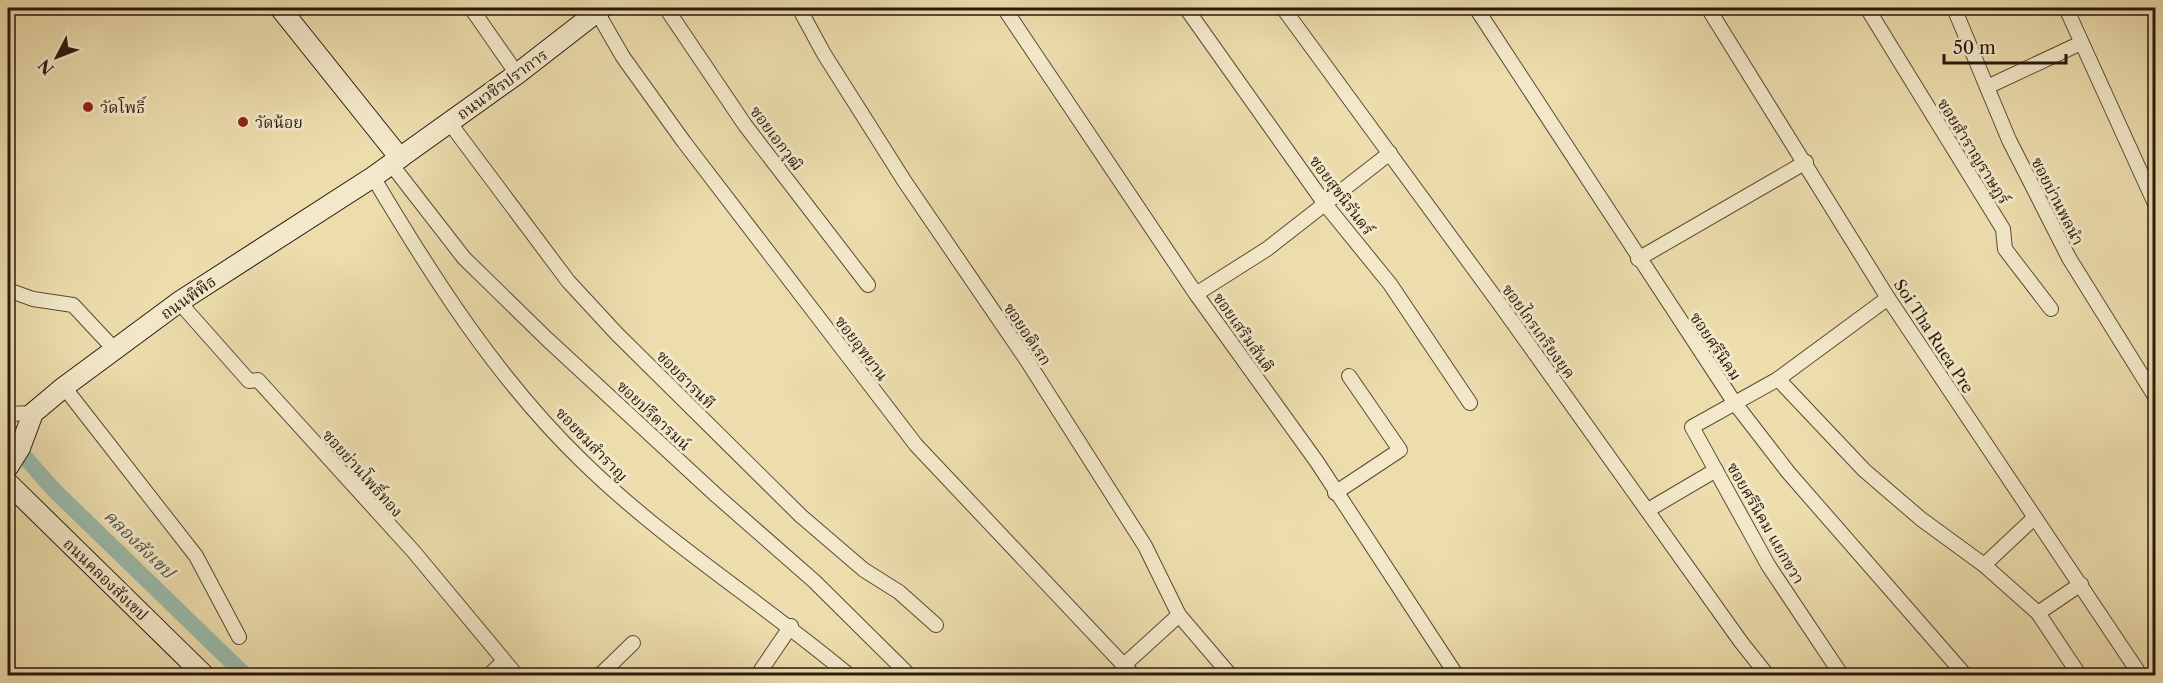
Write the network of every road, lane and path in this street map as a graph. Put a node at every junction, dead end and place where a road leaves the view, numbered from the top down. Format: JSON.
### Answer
{"nodes":[{"id":1,"x":280,"y":8,"type":"edge"},
{"id":2,"x":471,"y":8,"type":"edge"},
{"id":3,"x":666,"y":8,"type":"edge"},
{"id":4,"x":799,"y":8,"type":"edge"},
{"id":5,"x":1005,"y":8,"type":"edge"},
{"id":6,"x":1186,"y":8,"type":"edge"},
{"id":7,"x":1282,"y":8,"type":"edge"},
{"id":8,"x":1476,"y":8,"type":"edge"},
{"id":9,"x":1708,"y":8,"type":"edge"},
{"id":10,"x":1871,"y":8,"type":"edge"},
{"id":11,"x":1954,"y":8,"type":"edge"},
{"id":12,"x":2066,"y":8,"type":"edge"},
{"id":13,"x":600,"y":9,"type":"edge"},
{"id":14,"x":2081,"y":43,"type":"junction"},
{"id":15,"x":518,"y":74,"type":"junction"},
{"id":16,"x":1988,"y":87,"type":"junction"},
{"id":17,"x":449,"y":122,"type":"junction"},
{"id":18,"x":1390,"y":153,"type":"junction"},
{"id":19,"x":395,"y":161,"type":"junction"},
{"id":20,"x":1806,"y":162,"type":"junction"},
{"id":21,"x":373,"y":177,"type":"junction"},
{"id":22,"x":1325,"y":204,"type":"junction"},
{"id":23,"x":2156,"y":206,"type":"edge"},
{"id":24,"x":1638,"y":259,"type":"junction"},
{"id":25,"x":868,"y":285,"type":"dead end"},
{"id":26,"x":8,"y":290,"type":"edge"},
{"id":27,"x":1196,"y":294,"type":"junction"},
{"id":28,"x":1888,"y":298,"type":"junction"},
{"id":29,"x":179,"y":302,"type":"junction"},
{"id":30,"x":2051,"y":309,"type":"dead end"},
{"id":31,"x":115,"y":350,"type":"junction"},
{"id":32,"x":1349,"y":375,"type":"dead end"},
{"id":33,"x":1778,"y":379,"type":"junction"},
{"id":34,"x":64,"y":387,"type":"junction"},
{"id":35,"x":2156,"y":398,"type":"edge"},
{"id":36,"x":1734,"y":402,"type":"junction"},
{"id":37,"x":1470,"y":403,"type":"dead end"},
{"id":38,"x":33,"y":413,"type":"junction"},
{"id":39,"x":8,"y":414,"type":"edge"},
{"id":40,"x":8,"y":467,"type":"edge"},
{"id":41,"x":1716,"y":470,"type":"junction"},
{"id":42,"x":8,"y":483,"type":"edge"},
{"id":43,"x":1335,"y":493,"type":"junction"},
{"id":44,"x":1648,"y":510,"type":"junction"},
{"id":45,"x":2034,"y":518,"type":"junction"},
{"id":46,"x":1984,"y":565,"type":"junction"},
{"id":47,"x":2081,"y":584,"type":"junction"},
{"id":48,"x":2038,"y":613,"type":"junction"},
{"id":49,"x":1179,"y":615,"type":"junction"},
{"id":50,"x":936,"y":625,"type":"dead end"},
{"id":51,"x":791,"y":626,"type":"junction"},
{"id":52,"x":238,"y":637,"type":"dead end"},
{"id":53,"x":633,"y":643,"type":"dead end"},
{"id":54,"x":504,"y":661,"type":"junction"},
{"id":55,"x":1129,"y":670,"type":"edge"},
{"id":56,"x":1764,"y":674,"type":"edge"},
{"id":57,"x":205,"y":675,"type":"edge"},
{"id":58,"x":488,"y":675,"type":"edge"},
{"id":59,"x":517,"y":675,"type":"edge"},
{"id":60,"x":599,"y":675,"type":"edge"},
{"id":61,"x":762,"y":675,"type":"edge"},
{"id":62,"x":850,"y":675,"type":"edge"},
{"id":63,"x":910,"y":675,"type":"edge"},
{"id":64,"x":1231,"y":675,"type":"edge"},
{"id":65,"x":1457,"y":675,"type":"edge"},
{"id":66,"x":1842,"y":675,"type":"edge"},
{"id":67,"x":1966,"y":675,"type":"edge"},
{"id":68,"x":2080,"y":675,"type":"edge"},
{"id":69,"x":2141,"y":675,"type":"edge"}],
"edges":[{"from":1,"to":19,"type":"street"},
{"from":2,"to":15,"type":"street"},
{"from":3,"to":25,"type":"street","name":"ซอยเอกวุฒิ"},
{"from":4,"to":49,"type":"street","name":"ซอยอดิเรก"},
{"from":5,"to":27,"type":"street","name":"ซอยเสริมสันติ"},
{"from":6,"to":22,"type":"street","name":"ซอยสุขนิรันดร์"},
{"from":7,"to":18,"type":"street","name":"ซอยไกรเกรียงยุค"},
{"from":8,"to":24,"type":"street","name":"ซอยศรีนิคม"},
{"from":9,"to":20,"type":"street","name":"Soi Tha Ruea Pre"},
{"from":10,"to":30,"type":"street","name":"ซอยสำราญราษฎร์"},
{"from":11,"to":16,"type":"street","name":"ซอยบ่านพลนำ"},
{"from":12,"to":14,"type":"street"},
{"from":13,"to":15,"type":"street","name":"ถนนวชิรปราการ"},
{"from":13,"to":55,"type":"street","name":"ซอยอุทยาน"},
{"from":14,"to":16,"type":"street"},
{"from":14,"to":23,"type":"street"},
{"from":15,"to":17,"type":"street","name":"ถนนวชิรปราการ"},
{"from":16,"to":35,"type":"street","name":"ซอยบ่านพลนำ"},
{"from":17,"to":19,"type":"street","name":"ถนนวชิรปราการ"},
{"from":17,"to":50,"type":"street","name":"ซอยธารนที"},
{"from":18,"to":22,"type":"street"},
{"from":18,"to":44,"type":"street","name":"ซอยไกรเกรียงยุค"},
{"from":19,"to":21,"type":"street","name":"ถนนพิพิธ"},
{"from":19,"to":63,"type":"street","name":"ซอยปรีดารมน์"},
{"from":20,"to":24,"type":"street"},
{"from":20,"to":28,"type":"street","name":"Soi Tha Ruea Pre"},
{"from":21,"to":29,"type":"street","name":"ถนนพิพิธ"},
{"from":21,"to":51,"type":"street","name":"ซอยชมสำราญ"},
{"from":22,"to":27,"type":"street"},
{"from":22,"to":37,"type":"street","name":"ซอยสุขนิรันดร์"},
{"from":24,"to":36,"type":"street","name":"ซอยศรีนิคม"},
{"from":26,"to":31,"type":"street"},
{"from":27,"to":43,"type":"street","name":"ซอยเสริมสันติ"},
{"from":28,"to":33,"type":"street"},
{"from":28,"to":45,"type":"street","name":"Soi Tha Ruea Pre"},
{"from":29,"to":31,"type":"street","name":"ถนนพิพิธ"},
{"from":29,"to":54,"type":"street","name":"ซอยย่านโพธิ์ทอง"},
{"from":31,"to":34,"type":"street","name":"ถนนพิพิธ"},
{"from":32,"to":43,"type":"street"},
{"from":33,"to":36,"type":"street"},
{"from":33,"to":46,"type":"street"},
{"from":34,"to":38,"type":"street","name":"ถนนพิพิธ"},
{"from":34,"to":52,"type":"street"},
{"from":36,"to":41,"type":"street","name":"ซอยศรีนิคม แยกขวา"},
{"from":36,"to":67,"type":"street","name":"ซอยศรีนิคม"},
{"from":38,"to":39,"type":"street"},
{"from":38,"to":40,"type":"street","name":"ถนนพิพิธ"},
{"from":41,"to":44,"type":"street"},
{"from":41,"to":66,"type":"street","name":"ซอยศรีนิคม แยกขวา"},
{"from":42,"to":57,"type":"street","name":"ถนนคลองสังเขป"},
{"from":43,"to":65,"type":"street","name":"ซอยเสริมสันติ"},
{"from":44,"to":56,"type":"street","name":"ซอยไกรเกรียงยุค"},
{"from":45,"to":46,"type":"street"},
{"from":45,"to":47,"type":"street","name":"Soi Tha Ruea Pre"},
{"from":46,"to":48,"type":"street"},
{"from":47,"to":48,"type":"street"},
{"from":47,"to":69,"type":"street","name":"Soi Tha Ruea Pre"},
{"from":48,"to":68,"type":"street"},
{"from":49,"to":55,"type":"street"},
{"from":49,"to":64,"type":"street","name":"ซอยอดิเรก"},
{"from":51,"to":61,"type":"street"},
{"from":51,"to":62,"type":"street","name":"ซอยชมสำราญ"},
{"from":53,"to":60,"type":"street"},
{"from":54,"to":58,"type":"street"},
{"from":54,"to":59,"type":"street","name":"ซอยย่านโพธิ์ทอง"}]}
